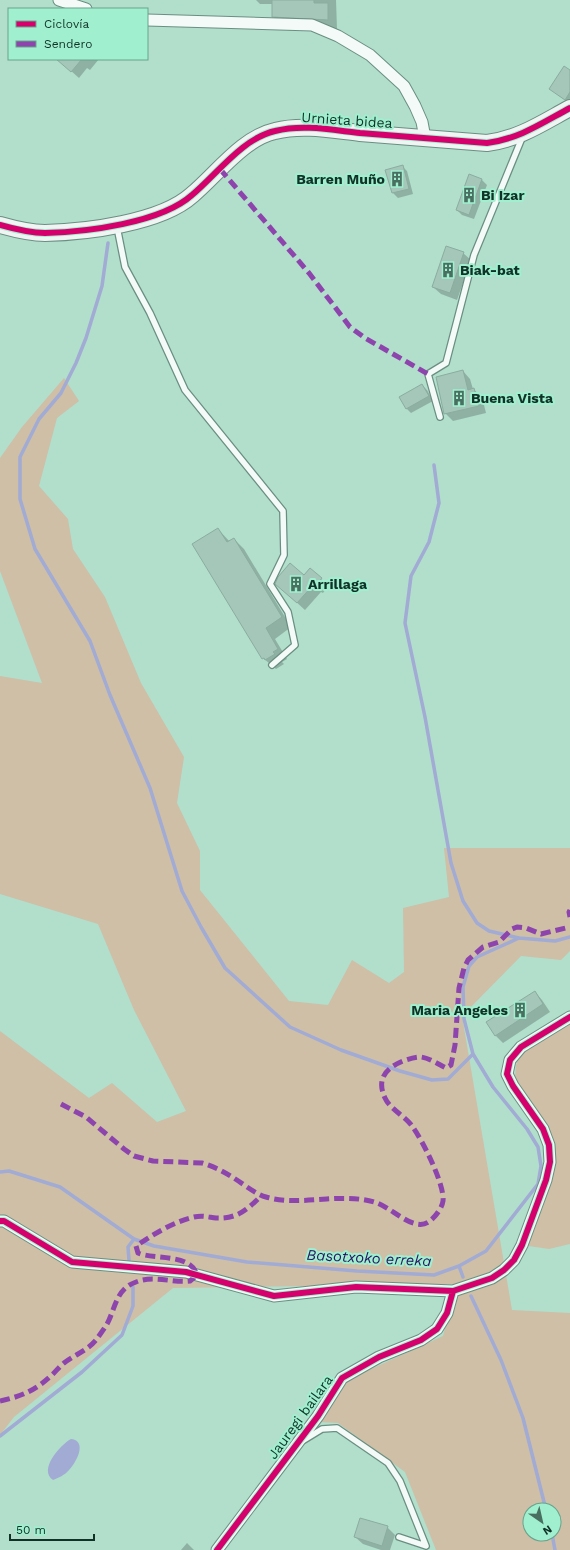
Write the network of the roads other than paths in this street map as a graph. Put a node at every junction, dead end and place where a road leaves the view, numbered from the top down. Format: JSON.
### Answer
{"nodes":[{"id":1,"x":59,"y":0,"type":"edge"},
{"id":2,"x":83,"y":8,"type":"edge"},
{"id":3,"x":148,"y":20,"type":"edge"},
{"id":4,"x":570,"y":108,"type":"edge"},
{"id":5,"x":523,"y":134,"type":"junction"},
{"id":6,"x":425,"y":138,"type":"junction"},
{"id":7,"x":116,"y":224,"type":"junction"},
{"id":8,"x":0,"y":225,"type":"edge"},
{"id":9,"x":440,"y":417,"type":"dead end"},
{"id":10,"x":272,"y":665,"type":"dead end"},
{"id":11,"x":570,"y":1017,"type":"edge"},
{"id":12,"x":0,"y":1221,"type":"edge"},
{"id":13,"x":453,"y":1291,"type":"junction"},
{"id":14,"x":297,"y":1444,"type":"junction"},
{"id":15,"x":400,"y":1537,"type":"dead end"},
{"id":16,"x":217,"y":1550,"type":"edge"}],
"edges":[{"from":1,"to":2,"type":"street"},
{"from":3,"to":6,"type":"street"},
{"from":4,"to":5,"type":"street","name":"Urnieta bidea"},
{"from":5,"to":6,"type":"street","name":"Urnieta bidea"},
{"from":5,"to":9,"type":"lane"},
{"from":6,"to":7,"type":"street","name":"Urnieta bidea"},
{"from":7,"to":8,"type":"street","name":"Urnieta bidea"},
{"from":7,"to":10,"type":"lane"},
{"from":11,"to":13,"type":"street"},
{"from":12,"to":13,"type":"street"},
{"from":13,"to":14,"type":"street","name":"Jauregi bailara"},
{"from":14,"to":15,"type":"lane"},
{"from":14,"to":16,"type":"street","name":"Jauregi bailara"}]}
